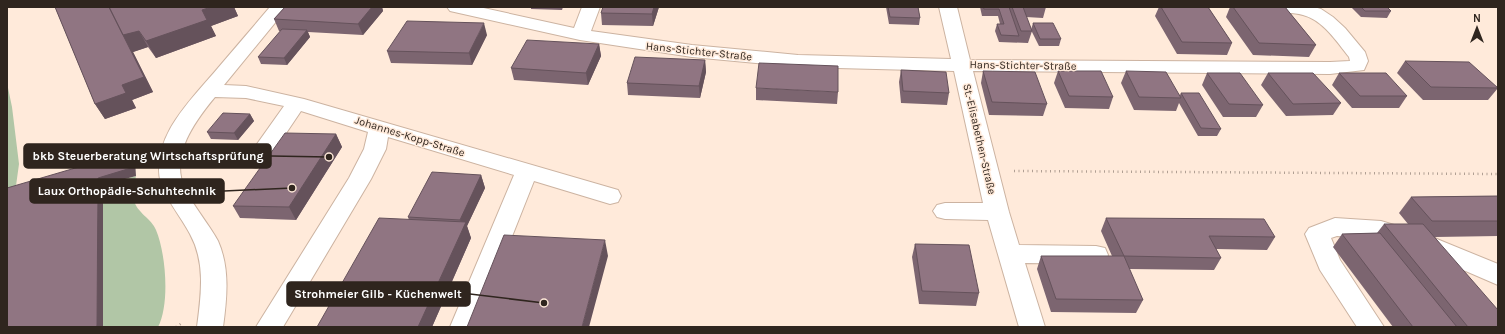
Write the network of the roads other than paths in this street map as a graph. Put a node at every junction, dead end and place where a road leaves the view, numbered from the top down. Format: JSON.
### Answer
{"nodes":[{"id":1,"x":279,"y":7,"type":"edge"},
{"id":2,"x":456,"y":7,"type":"edge"},
{"id":3,"x":591,"y":7,"type":"edge"},
{"id":4,"x":948,"y":7,"type":"edge"},
{"id":5,"x":1278,"y":7,"type":"edge"},
{"id":6,"x":580,"y":35,"type":"junction"},
{"id":7,"x":962,"y":64,"type":"junction"},
{"id":8,"x":208,"y":91,"type":"junction"},
{"id":9,"x":297,"y":103,"type":"junction"},
{"id":10,"x":380,"y":127,"type":"junction"},
{"id":11,"x":256,"y":161,"type":"dead end"},
{"id":12,"x":526,"y":172,"type":"junction"},
{"id":13,"x":610,"y":196,"type":"dead end"},
{"id":14,"x":945,"y":211,"type":"dead end"},
{"id":15,"x":999,"y":218,"type":"junction"},
{"id":16,"x":1010,"y":254,"type":"junction"},
{"id":17,"x":1096,"y":255,"type":"edge"},
{"id":18,"x":1497,"y":278,"type":"edge"},
{"id":19,"x":211,"y":316,"type":"edge"},
{"id":20,"x":198,"y":327,"type":"edge"},
{"id":21,"x":269,"y":327,"type":"edge"},
{"id":22,"x":463,"y":327,"type":"edge"},
{"id":23,"x":1032,"y":327,"type":"edge"},
{"id":24,"x":1371,"y":327,"type":"edge"}],
"edges":[{"from":1,"to":8,"type":"street"},
{"from":2,"to":6,"type":"street","name":"Hans-Stichter-Straße"},
{"from":3,"to":6,"type":"street"},
{"from":4,"to":7,"type":"street","name":"St.-Elisabethen-Straße"},
{"from":5,"to":7,"type":"street","name":"Hans-Stichter-Straße"},
{"from":6,"to":7,"type":"street","name":"Hans-Stichter-Straße"},
{"from":7,"to":15,"type":"street","name":"St.-Elisabethen-Straße"},
{"from":8,"to":9,"type":"street","name":"Johannes-Kopp-Straße"},
{"from":8,"to":19,"type":"street"},
{"from":9,"to":10,"type":"street","name":"Johannes-Kopp-Straße"},
{"from":9,"to":11,"type":"street"},
{"from":10,"to":12,"type":"street","name":"Johannes-Kopp-Straße"},
{"from":10,"to":21,"type":"street"},
{"from":12,"to":13,"type":"street","name":"Johannes-Kopp-Straße"},
{"from":12,"to":22,"type":"street"},
{"from":14,"to":15,"type":"street"},
{"from":15,"to":16,"type":"street","name":"St.-Elisabethen-Straße"},
{"from":16,"to":17,"type":"street"},
{"from":16,"to":23,"type":"street","name":"St.-Elisabethen-Straße"},
{"from":18,"to":24,"type":"street"},
{"from":19,"to":20,"type":"street"}]}
